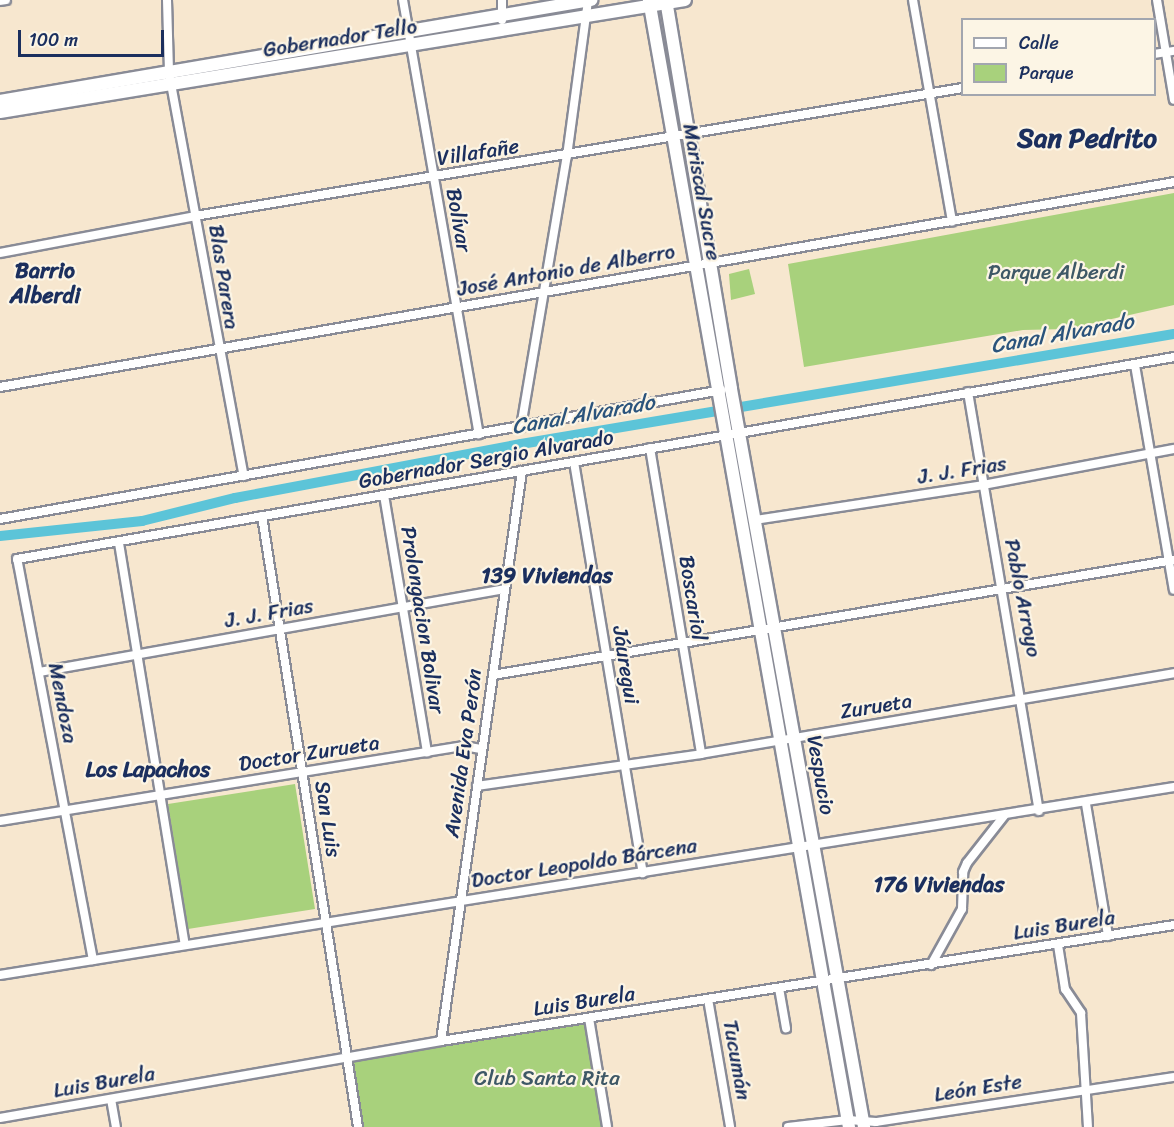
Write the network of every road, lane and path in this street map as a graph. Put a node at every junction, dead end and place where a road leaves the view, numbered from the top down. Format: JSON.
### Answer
{"nodes":[{"id":1,"x":6,"y":0,"type":"edge"},
{"id":2,"x":167,"y":0,"type":"edge"},
{"id":3,"x":403,"y":0,"type":"edge"},
{"id":4,"x":502,"y":0,"type":"edge"},
{"id":5,"x":588,"y":0,"type":"edge"},
{"id":6,"x":685,"y":0,"type":"edge"},
{"id":7,"x":913,"y":0,"type":"edge"},
{"id":8,"x":1157,"y":0,"type":"edge"},
{"id":9,"x":0,"y":1,"type":"edge"},
{"id":10,"x":667,"y":2,"type":"edge"},
{"id":11,"x":650,"y":3,"type":"edge"},
{"id":12,"x":586,"y":15,"type":"junction"},
{"id":13,"x":501,"y":16,"type":"junction"},
{"id":14,"x":504,"y":29,"type":"junction"},
{"id":15,"x":409,"y":32,"type":"junction"},
{"id":16,"x":412,"y":47,"type":"junction"},
{"id":17,"x":1170,"y":52,"type":"edge"},
{"id":18,"x":170,"y":78,"type":"junction"},
{"id":19,"x":961,"y":88,"type":"edge"},
{"id":20,"x":930,"y":94,"type":"junction"},
{"id":21,"x":1174,"y":100,"type":"edge"},
{"id":22,"x":0,"y":101,"type":"edge"},
{"id":23,"x":0,"y":112,"type":"edge"},
{"id":24,"x":690,"y":132,"type":"junction"},
{"id":25,"x":673,"y":135,"type":"junction"},
{"id":26,"x":567,"y":156,"type":"junction"},
{"id":27,"x":433,"y":177,"type":"junction"},
{"id":28,"x":1174,"y":182,"type":"edge"},
{"id":29,"x":195,"y":216,"type":"junction"},
{"id":30,"x":952,"y":222,"type":"junction"},
{"id":31,"x":0,"y":253,"type":"edge"},
{"id":32,"x":712,"y":262,"type":"junction"},
{"id":33,"x":695,"y":266,"type":"junction"},
{"id":34,"x":543,"y":292,"type":"junction"},
{"id":35,"x":456,"y":309,"type":"junction"},
{"id":36,"x":218,"y":349,"type":"junction"},
{"id":37,"x":1174,"y":357,"type":"edge"},
{"id":38,"x":1135,"y":365,"type":"junction"},
{"id":39,"x":0,"y":387,"type":"edge"},
{"id":40,"x":726,"y":389,"type":"junction"},
{"id":41,"x":968,"y":392,"type":"junction"},
{"id":42,"x":521,"y":427,"type":"junction"},
{"id":43,"x":734,"y":432,"type":"junction"},
{"id":44,"x":479,"y":434,"type":"junction"},
{"id":45,"x":650,"y":448,"type":"junction"},
{"id":46,"x":1174,"y":449,"type":"edge"},
{"id":47,"x":1150,"y":453,"type":"junction"},
{"id":48,"x":574,"y":462,"type":"junction"},
{"id":49,"x":522,"y":471,"type":"junction"},
{"id":50,"x":244,"y":476,"type":"junction"},
{"id":51,"x":983,"y":485,"type":"junction"},
{"id":52,"x":384,"y":495,"type":"junction"},
{"id":53,"x":262,"y":516,"type":"junction"},
{"id":54,"x":0,"y":517,"type":"edge"},
{"id":55,"x":755,"y":520,"type":"junction"},
{"id":56,"x":120,"y":543,"type":"junction"},
{"id":57,"x":17,"y":559,"type":"joint"},
{"id":58,"x":1172,"y":561,"type":"edge"},
{"id":59,"x":505,"y":589,"type":"junction"},
{"id":60,"x":1004,"y":590,"type":"junction"},
{"id":61,"x":1174,"y":590,"type":"edge"},
{"id":62,"x":403,"y":607,"type":"junction"},
{"id":63,"x":768,"y":627,"type":"junction"},
{"id":64,"x":279,"y":629,"type":"junction"},
{"id":65,"x":682,"y":643,"type":"junction"},
{"id":66,"x":138,"y":655,"type":"junction"},
{"id":67,"x":606,"y":656,"type":"junction"},
{"id":68,"x":39,"y":672,"type":"junction"},
{"id":69,"x":1174,"y":673,"type":"edge"},
{"id":70,"x":493,"y":675,"type":"junction"},
{"id":71,"x":1023,"y":700,"type":"junction"},
{"id":72,"x":789,"y":739,"type":"junction"},
{"id":73,"x":481,"y":749,"type":"junction"},
{"id":74,"x":427,"y":752,"type":"junction"},
{"id":75,"x":701,"y":754,"type":"junction"},
{"id":76,"x":624,"y":765,"type":"junction"},
{"id":77,"x":302,"y":772,"type":"junction"},
{"id":78,"x":477,"y":786,"type":"junction"},
{"id":79,"x":1174,"y":787,"type":"edge"},
{"id":80,"x":160,"y":795,"type":"junction"},
{"id":81,"x":1086,"y":804,"type":"junction"},
{"id":82,"x":65,"y":810,"type":"junction"},
{"id":83,"x":1039,"y":811,"type":"junction"},
{"id":84,"x":1004,"y":816,"type":"junction"},
{"id":85,"x":0,"y":821,"type":"edge"},
{"id":86,"x":807,"y":846,"type":"junction"},
{"id":87,"x":644,"y":873,"type":"junction"},
{"id":88,"x":460,"y":900,"type":"junction"},
{"id":89,"x":326,"y":922,"type":"junction"},
{"id":90,"x":1174,"y":925,"type":"edge"},
{"id":91,"x":1108,"y":936,"type":"junction"},
{"id":92,"x":184,"y":945,"type":"junction"},
{"id":93,"x":1058,"y":945,"type":"junction"},
{"id":94,"x":93,"y":960,"type":"junction"},
{"id":95,"x":931,"y":965,"type":"junction"},
{"id":96,"x":0,"y":975,"type":"edge"},
{"id":97,"x":831,"y":980,"type":"junction"},
{"id":98,"x":779,"y":988,"type":"junction"},
{"id":99,"x":708,"y":999,"type":"junction"},
{"id":100,"x":589,"y":1018,"type":"junction"},
{"id":101,"x":786,"y":1028,"type":"dead end"},
{"id":102,"x":441,"y":1041,"type":"junction"},
{"id":103,"x":347,"y":1058,"type":"junction"},
{"id":104,"x":1174,"y":1077,"type":"edge"},
{"id":105,"x":1086,"y":1091,"type":"junction"},
{"id":106,"x":111,"y":1099,"type":"junction"},
{"id":107,"x":0,"y":1118,"type":"edge"},
{"id":108,"x":848,"y":1123,"type":"edge"},
{"id":109,"x":863,"y":1125,"type":"edge"},
{"id":110,"x":116,"y":1127,"type":"edge"},
{"id":111,"x":358,"y":1127,"type":"edge"},
{"id":112,"x":607,"y":1127,"type":"edge"},
{"id":113,"x":730,"y":1127,"type":"edge"},
{"id":114,"x":788,"y":1127,"type":"edge"},
{"id":115,"x":1088,"y":1127,"type":"edge"}],
"edges":[{"from":1,"to":9,"type":"street"},
{"from":2,"to":18,"type":"street","name":"Blas Parera"},
{"from":3,"to":15,"type":"street","name":"Bolívar"},
{"from":4,"to":13,"type":"street"},
{"from":5,"to":12,"type":"street"},
{"from":5,"to":13,"type":"street","name":"Gobernador Tello"},
{"from":6,"to":10,"type":"street","name":"Gobernador Tello"},
{"from":7,"to":20,"type":"street"},
{"from":8,"to":17,"type":"street"},
{"from":10,"to":11,"type":"street","name":"Gobernador Tello"},
{"from":10,"to":24,"type":"street","name":"Mariscal Sucre"},
{"from":11,"to":12,"type":"street","name":"Gobernador Tello"},
{"from":11,"to":25,"type":"street","name":"Mariscal Sucre"},
{"from":12,"to":14,"type":"street","name":"Gobernador Tello"},
{"from":12,"to":26,"type":"street"},
{"from":13,"to":14,"type":"street"},
{"from":13,"to":15,"type":"street","name":"Gobernador Tello"},
{"from":14,"to":16,"type":"street","name":"Gobernador Tello"},
{"from":15,"to":16,"type":"street","name":"Bolívar"},
{"from":15,"to":18,"type":"street","name":"Gobernador Tello"},
{"from":16,"to":18,"type":"street","name":"Gobernador Tello"},
{"from":16,"to":27,"type":"street","name":"Bolívar"},
{"from":17,"to":21,"type":"street"},
{"from":18,"to":22,"type":"street","name":"Gobernador Tello"},
{"from":18,"to":23,"type":"street","name":"Gobernador Tello"},
{"from":18,"to":29,"type":"street","name":"Blas Parera"},
{"from":19,"to":20,"type":"street","name":"Villafañe"},
{"from":20,"to":24,"type":"street","name":"Villafañe"},
{"from":20,"to":30,"type":"street"},
{"from":24,"to":25,"type":"street","name":"Villafañe"},
{"from":24,"to":32,"type":"street","name":"Mariscal Sucre"},
{"from":25,"to":26,"type":"street","name":"Villafañe"},
{"from":25,"to":33,"type":"street","name":"Mariscal Sucre"},
{"from":26,"to":27,"type":"street","name":"Villafañe"},
{"from":26,"to":34,"type":"street"},
{"from":27,"to":29,"type":"street","name":"Villafañe"},
{"from":27,"to":35,"type":"street","name":"Bolívar"},
{"from":28,"to":30,"type":"street","name":"José Antonio de Alberro"},
{"from":29,"to":31,"type":"street","name":"Villafañe"},
{"from":29,"to":36,"type":"street","name":"Blas Parera"},
{"from":30,"to":32,"type":"street","name":"José Antonio de Alberro"},
{"from":32,"to":33,"type":"street","name":"José Antonio de Alberro"},
{"from":32,"to":40,"type":"street","name":"Mariscal Sucre"},
{"from":33,"to":34,"type":"street","name":"José Antonio de Alberro"},
{"from":33,"to":40,"type":"street","name":"Mariscal Sucre"},
{"from":34,"to":35,"type":"street","name":"José Antonio de Alberro"},
{"from":34,"to":42,"type":"street"},
{"from":35,"to":36,"type":"street","name":"José Antonio de Alberro"},
{"from":35,"to":44,"type":"street","name":"Bolívar"},
{"from":36,"to":39,"type":"street","name":"José Antonio de Alberro"},
{"from":36,"to":50,"type":"street","name":"Blas Parera"},
{"from":37,"to":38,"type":"street","name":"Gobernador Sergio Alvarado"},
{"from":38,"to":41,"type":"street","name":"Gobernador Sergio Alvarado"},
{"from":38,"to":47,"type":"street"},
{"from":40,"to":42,"type":"street","name":"Gobernador Sergio Alvarado"},
{"from":40,"to":43,"type":"street"},
{"from":41,"to":43,"type":"street","name":"Gobernador Sergio Alvarado"},
{"from":41,"to":51,"type":"street","name":"Pablo Arroyo"},
{"from":42,"to":44,"type":"street","name":"Gobernador Sergio Alvarado"},
{"from":43,"to":45,"type":"street","name":"Gobernador Sergio Alvarado"},
{"from":43,"to":55,"type":"street","name":"Vespucio"},
{"from":43,"to":63,"type":"street","name":"Vespucio"},
{"from":44,"to":50,"type":"street","name":"Gobernador Sergio Alvarado"},
{"from":45,"to":48,"type":"street","name":"Gobernador Sergio Alvarado"},
{"from":45,"to":65,"type":"street","name":"Boscariol"},
{"from":46,"to":47,"type":"street","name":"J. J. Frias"},
{"from":47,"to":51,"type":"street","name":"J. J. Frias"},
{"from":47,"to":58,"type":"street"},
{"from":48,"to":49,"type":"street","name":"Gobernador Sergio Alvarado"},
{"from":48,"to":67,"type":"street","name":"Jáuregui"},
{"from":49,"to":52,"type":"street","name":"Gobernador Sergio Alvarado"},
{"from":49,"to":59,"type":"street","name":"Avenida Eva Perón"},
{"from":50,"to":54,"type":"street","name":"Gobernador Sergio Alvarado"},
{"from":51,"to":55,"type":"street","name":"J. J. Frias"},
{"from":51,"to":60,"type":"street","name":"Pablo Arroyo"},
{"from":52,"to":53,"type":"street","name":"Gobernador Sergio Alvarado"},
{"from":52,"to":62,"type":"street","name":"Prolongacion Bolivar"},
{"from":53,"to":56,"type":"street","name":"Gobernador Sergio Alvarado"},
{"from":53,"to":64,"type":"street","name":"San Luis"},
{"from":55,"to":63,"type":"street","name":"Vespucio"},
{"from":56,"to":57,"type":"street","name":"Gobernador Sergio Alvarado"},
{"from":56,"to":66,"type":"street"},
{"from":57,"to":68,"type":"street","name":"Mendoza"},
{"from":58,"to":60,"type":"street"},
{"from":58,"to":61,"type":"street"},
{"from":59,"to":62,"type":"street","name":"J. J. Frias"},
{"from":59,"to":70,"type":"street","name":"Avenida Eva Perón"},
{"from":60,"to":63,"type":"street"},
{"from":60,"to":71,"type":"street","name":"Pablo Arroyo"},
{"from":62,"to":64,"type":"street","name":"J. J. Frias"},
{"from":62,"to":74,"type":"street","name":"Prolongacion Bolivar"},
{"from":63,"to":65,"type":"street"},
{"from":63,"to":72,"type":"street","name":"Vespucio"},
{"from":64,"to":66,"type":"street","name":"J. J. Frias"},
{"from":64,"to":77,"type":"street","name":"San Luis"},
{"from":65,"to":67,"type":"street"},
{"from":65,"to":75,"type":"street","name":"Boscariol"},
{"from":66,"to":68,"type":"street","name":"J. J. Frias"},
{"from":66,"to":80,"type":"street"},
{"from":67,"to":70,"type":"street"},
{"from":67,"to":76,"type":"street","name":"Jáuregui"},
{"from":68,"to":82,"type":"street","name":"Mendoza"},
{"from":69,"to":71,"type":"street","name":"Zurueta"},
{"from":70,"to":73,"type":"street","name":"Avenida Eva Perón"},
{"from":71,"to":72,"type":"street","name":"Zurueta"},
{"from":71,"to":83,"type":"street","name":"Pablo Arroyo"},
{"from":72,"to":75,"type":"street","name":"Zurueta"},
{"from":72,"to":86,"type":"street","name":"Vespucio"},
{"from":73,"to":74,"type":"street","name":"Doctor Zurueta"},
{"from":73,"to":78,"type":"street","name":"Avenida Eva Perón"},
{"from":74,"to":77,"type":"street","name":"Doctor Zurueta"},
{"from":75,"to":76,"type":"street","name":"Zurueta"},
{"from":76,"to":78,"type":"street","name":"Zurueta"},
{"from":76,"to":87,"type":"street","name":"Jáuregui"},
{"from":77,"to":80,"type":"street","name":"Doctor Zurueta"},
{"from":77,"to":89,"type":"street","name":"San Luis"},
{"from":78,"to":88,"type":"street","name":"Avenida Eva Perón"},
{"from":79,"to":81,"type":"street","name":"Doctor Leopoldo Bárcena"},
{"from":80,"to":82,"type":"street","name":"Doctor Zurueta"},
{"from":80,"to":92,"type":"street"},
{"from":81,"to":83,"type":"street","name":"Doctor Leopoldo Bárcena"},
{"from":81,"to":91,"type":"street"},
{"from":82,"to":85,"type":"street","name":"Doctor Zurueta"},
{"from":82,"to":94,"type":"street","name":"Mendoza"},
{"from":83,"to":84,"type":"street","name":"Doctor Leopoldo Bárcena"},
{"from":84,"to":86,"type":"street","name":"Doctor Leopoldo Bárcena"},
{"from":84,"to":95,"type":"street"},
{"from":86,"to":87,"type":"street","name":"Doctor Leopoldo Bárcena"},
{"from":86,"to":97,"type":"street","name":"Vespucio"},
{"from":87,"to":88,"type":"street","name":"Doctor Leopoldo Bárcena"},
{"from":88,"to":89,"type":"street","name":"Doctor Leopoldo Bárcena"},
{"from":88,"to":102,"type":"street","name":"Avenida Eva Perón"},
{"from":89,"to":92,"type":"street","name":"Doctor Leopoldo Bárcena"},
{"from":89,"to":103,"type":"street","name":"San Luis"},
{"from":90,"to":91,"type":"street","name":"Luis Burela"},
{"from":91,"to":93,"type":"street","name":"Luis Burela"},
{"from":92,"to":94,"type":"street","name":"Doctor Leopoldo Bárcena"},
{"from":93,"to":95,"type":"street","name":"Luis Burela"},
{"from":93,"to":105,"type":"street"},
{"from":94,"to":96,"type":"street","name":"Doctor Leopoldo Bárcena"},
{"from":95,"to":97,"type":"street","name":"Luis Burela"},
{"from":97,"to":98,"type":"street","name":"Luis Burela"},
{"from":97,"to":108,"type":"street","name":"Vespucio"},
{"from":97,"to":109,"type":"street","name":"Vespucio"},
{"from":98,"to":99,"type":"street","name":"Luis Burela"},
{"from":98,"to":101,"type":"street"},
{"from":99,"to":100,"type":"street","name":"Luis Burela"},
{"from":99,"to":113,"type":"street","name":"Tucumán"},
{"from":100,"to":102,"type":"street","name":"Luis Burela"},
{"from":100,"to":112,"type":"street"},
{"from":102,"to":103,"type":"street","name":"Luis Burela"},
{"from":103,"to":106,"type":"street","name":"Luis Burela"},
{"from":103,"to":111,"type":"street","name":"San Luis"},
{"from":104,"to":105,"type":"street","name":"León Este"},
{"from":105,"to":109,"type":"street","name":"León Este"},
{"from":105,"to":115,"type":"street"},
{"from":106,"to":107,"type":"street","name":"Luis Burela"},
{"from":106,"to":110,"type":"street"},
{"from":108,"to":109,"type":"street","name":"León Este"},
{"from":108,"to":114,"type":"street","name":"León Este"}]}
